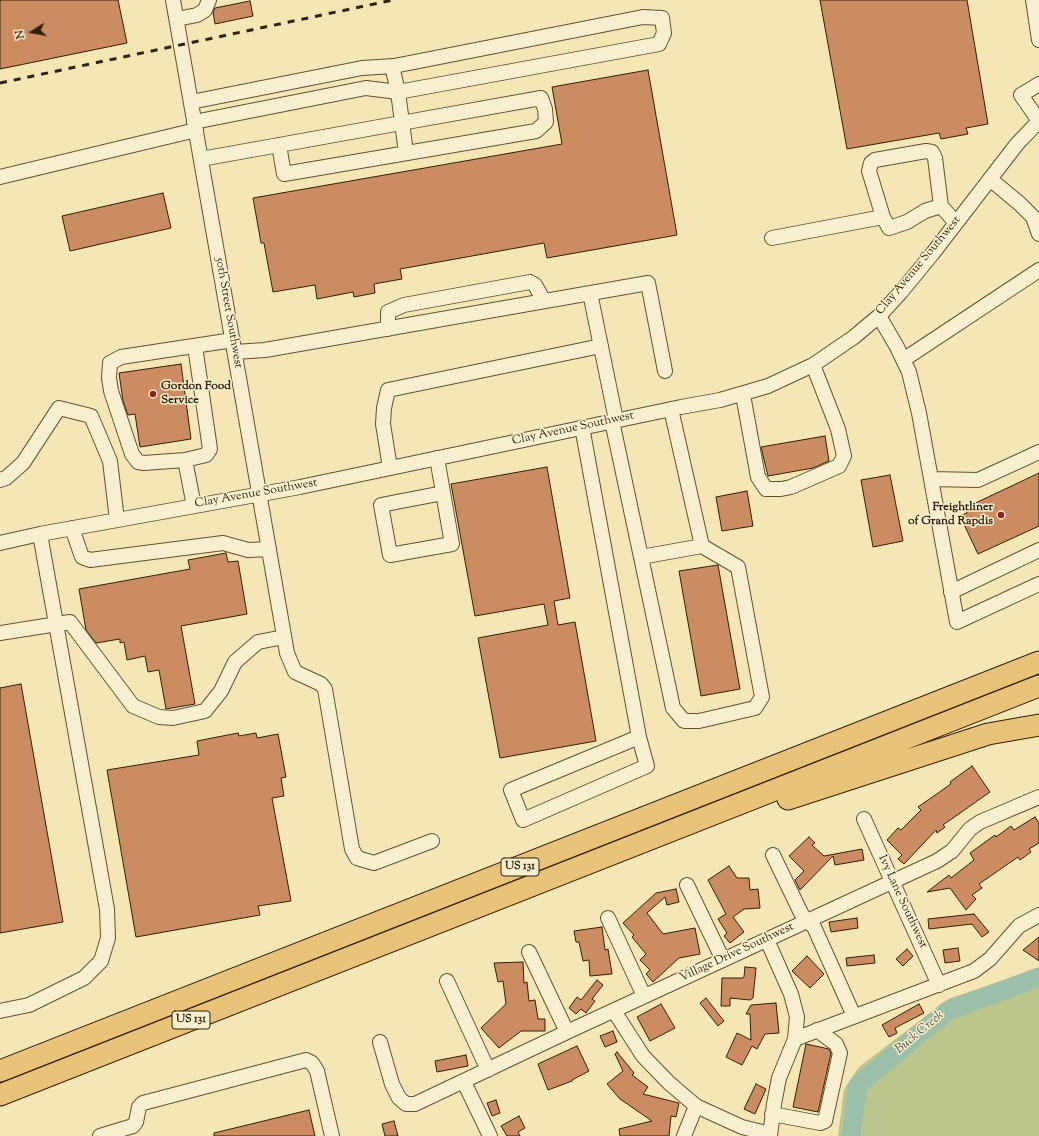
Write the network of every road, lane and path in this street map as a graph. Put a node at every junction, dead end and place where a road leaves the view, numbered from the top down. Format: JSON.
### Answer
{"nodes":[{"id":1,"x":173,"y":0,"type":"edge"},
{"id":2,"x":209,"y":0,"type":"edge"},
{"id":3,"x":1033,"y":0,"type":"edge"},
{"id":4,"x":176,"y":19,"type":"junction"},
{"id":5,"x":1039,"y":40,"type":"edge"},
{"id":6,"x":392,"y":66,"type":"junction"},
{"id":7,"x":1039,"y":84,"type":"edge"},
{"id":8,"x":398,"y":92,"type":"junction"},
{"id":9,"x":191,"y":102,"type":"junction"},
{"id":10,"x":1039,"y":121,"type":"edge"},
{"id":11,"x":401,"y":123,"type":"junction"},
{"id":12,"x":195,"y":126,"type":"junction"},
{"id":13,"x":279,"y":144,"type":"junction"},
{"id":14,"x":406,"y":153,"type":"junction"},
{"id":15,"x":201,"y":159,"type":"junction"},
{"id":16,"x":0,"y":177,"type":"edge"},
{"id":17,"x":990,"y":179,"type":"junction"},
{"id":18,"x":941,"y":206,"type":"junction"},
{"id":19,"x":1036,"y":215,"type":"edge"},
{"id":20,"x":883,"y":217,"type":"junction"},
{"id":21,"x":956,"y":223,"type":"junction"},
{"id":22,"x":1039,"y":234,"type":"edge"},
{"id":23,"x":772,"y":238,"type":"dead end"},
{"id":24,"x":1039,"y":270,"type":"edge"},
{"id":25,"x":590,"y":293,"type":"junction"},
{"id":26,"x":544,"y":301,"type":"junction"},
{"id":27,"x":879,"y":316,"type":"junction"},
{"id":28,"x":388,"y":329,"type":"junction"},
{"id":29,"x":195,"y":346,"type":"junction"},
{"id":30,"x":234,"y":346,"type":"junction"},
{"id":31,"x":601,"y":346,"type":"junction"},
{"id":32,"x":903,"y":360,"type":"junction"},
{"id":33,"x":813,"y":365,"type":"junction"},
{"id":34,"x":665,"y":371,"type":"dead end"},
{"id":35,"x":743,"y":394,"type":"junction"},
{"id":36,"x":671,"y":409,"type":"junction"},
{"id":37,"x":614,"y":421,"type":"junction"},
{"id":38,"x":582,"y":427,"type":"junction"},
{"id":39,"x":1039,"y":452,"type":"edge"},
{"id":40,"x":437,"y":458,"type":"junction"},
{"id":41,"x":185,"y":460,"type":"junction"},
{"id":42,"x":390,"y":468,"type":"junction"},
{"id":43,"x":931,"y":479,"type":"junction"},
{"id":44,"x":0,"y":480,"type":"edge"},
{"id":45,"x":443,"y":493,"type":"junction"},
{"id":46,"x":260,"y":494,"type":"junction"},
{"id":47,"x":194,"y":506,"type":"junction"},
{"id":48,"x":117,"y":520,"type":"junction"},
{"id":49,"x":72,"y":528,"type":"junction"},
{"id":50,"x":40,"y":534,"type":"junction"},
{"id":51,"x":0,"y":542,"type":"edge"},
{"id":52,"x":702,"y":546,"type":"junction"},
{"id":53,"x":269,"y":550,"type":"junction"},
{"id":54,"x":1039,"y":550,"type":"edge"},
{"id":55,"x":641,"y":558,"type":"junction"},
{"id":56,"x":1039,"y":584,"type":"edge"},
{"id":57,"x":951,"y":592,"type":"junction"},
{"id":58,"x":56,"y":623,"type":"junction"},
{"id":59,"x":0,"y":633,"type":"edge"},
{"id":60,"x":284,"y":637,"type":"junction"},
{"id":61,"x":1039,"y":646,"type":"edge"},
{"id":62,"x":1039,"y":662,"type":"edge"},
{"id":63,"x":1039,"y":686,"type":"edge"},
{"id":64,"x":1039,"y":725,"type":"edge"},
{"id":65,"x":639,"y":737,"type":"junction"},
{"id":66,"x":746,"y":777,"type":"junction"},
{"id":67,"x":1039,"y":796,"type":"edge"},
{"id":68,"x":864,"y":819,"type":"dead end"},
{"id":69,"x":432,"y":841,"type":"dead end"},
{"id":70,"x":772,"y":855,"type":"dead end"},
{"id":71,"x":610,"y":856,"type":"junction"},
{"id":72,"x":892,"y":882,"type":"junction"},
{"id":73,"x":687,"y":885,"type":"dead end"},
{"id":74,"x":1039,"y":915,"type":"edge"},
{"id":75,"x":608,"y":918,"type":"dead end"},
{"id":76,"x":807,"y":920,"type":"junction"},
{"id":77,"x":767,"y":940,"type":"junction"},
{"id":78,"x":529,"y":952,"type":"dead end"},
{"id":79,"x":723,"y":960,"type":"junction"},
{"id":80,"x":447,"y":981,"type":"dead end"},
{"id":81,"x":940,"y":985,"type":"junction"},
{"id":82,"x":644,"y":996,"type":"junction"},
{"id":83,"x":0,"y":1011,"type":"edge"},
{"id":84,"x":614,"y":1011,"type":"junction"},
{"id":85,"x":854,"y":1016,"type":"junction"},
{"id":86,"x":817,"y":1030,"type":"junction"},
{"id":87,"x":567,"y":1032,"type":"junction"},
{"id":88,"x":795,"y":1039,"type":"junction"},
{"id":89,"x":380,"y":1042,"type":"dead end"},
{"id":90,"x":488,"y":1070,"type":"junction"},
{"id":91,"x":0,"y":1071,"type":"edge"},
{"id":92,"x":464,"y":1082,"type":"junction"},
{"id":93,"x":0,"y":1095,"type":"edge"},
{"id":94,"x":696,"y":1106,"type":"junction"},
{"id":95,"x":772,"y":1114,"type":"junction"},
{"id":96,"x":770,"y":1135,"type":"edge"},
{"id":97,"x":100,"y":1136,"type":"edge"},
{"id":98,"x":332,"y":1136,"type":"edge"},
{"id":99,"x":490,"y":1136,"type":"edge"},
{"id":100,"x":684,"y":1136,"type":"edge"}],
"edges":[{"from":1,"to":4,"type":"street","name":"50th Street Southwest"},
{"from":2,"to":4,"type":"street"},
{"from":3,"to":5,"type":"street"},
{"from":4,"to":9,"type":"street","name":"50th Street Southwest"},
{"from":6,"to":8,"type":"street"},
{"from":6,"to":8,"type":"street"},
{"from":6,"to":9,"type":"street"},
{"from":7,"to":10,"type":"street"},
{"from":8,"to":11,"type":"street"},
{"from":8,"to":12,"type":"street"},
{"from":9,"to":12,"type":"street","name":"50th Street Southwest"},
{"from":10,"to":17,"type":"street","name":"Clay Avenue Southwest"},
{"from":11,"to":13,"type":"street"},
{"from":11,"to":14,"type":"street"},
{"from":11,"to":14,"type":"street"},
{"from":12,"to":15,"type":"street","name":"50th Street Southwest"},
{"from":12,"to":16,"type":"street"},
{"from":13,"to":14,"type":"street"},
{"from":13,"to":15,"type":"street"},
{"from":15,"to":30,"type":"street","name":"50th Street Southwest"},
{"from":17,"to":19,"type":"street"},
{"from":17,"to":21,"type":"street","name":"Clay Avenue Southwest"},
{"from":18,"to":20,"type":"street"},
{"from":18,"to":20,"type":"street"},
{"from":18,"to":21,"type":"street"},
{"from":19,"to":22,"type":"street"},
{"from":20,"to":23,"type":"street"},
{"from":21,"to":27,"type":"street","name":"Clay Avenue Southwest"},
{"from":24,"to":32,"type":"street"},
{"from":25,"to":26,"type":"street"},
{"from":25,"to":31,"type":"street"},
{"from":25,"to":34,"type":"street"},
{"from":26,"to":28,"type":"street"},
{"from":26,"to":28,"type":"street"},
{"from":27,"to":32,"type":"street"},
{"from":27,"to":33,"type":"street","name":"Clay Avenue Southwest"},
{"from":28,"to":30,"type":"street"},
{"from":29,"to":30,"type":"street"},
{"from":29,"to":41,"type":"street"},
{"from":29,"to":41,"type":"street"},
{"from":30,"to":46,"type":"street","name":"50th Street Southwest"},
{"from":31,"to":37,"type":"street"},
{"from":31,"to":42,"type":"street"},
{"from":32,"to":43,"type":"street"},
{"from":33,"to":35,"type":"street","name":"Clay Avenue Southwest"},
{"from":33,"to":35,"type":"street"},
{"from":35,"to":36,"type":"street","name":"Clay Avenue Southwest"},
{"from":36,"to":37,"type":"street","name":"Clay Avenue Southwest"},
{"from":36,"to":52,"type":"street"},
{"from":37,"to":38,"type":"street","name":"Clay Avenue Southwest"},
{"from":37,"to":55,"type":"street"},
{"from":38,"to":40,"type":"street","name":"Clay Avenue Southwest"},
{"from":38,"to":65,"type":"street"},
{"from":39,"to":43,"type":"street"},
{"from":40,"to":42,"type":"street","name":"Clay Avenue Southwest"},
{"from":40,"to":45,"type":"street"},
{"from":41,"to":47,"type":"street"},
{"from":42,"to":46,"type":"street","name":"Clay Avenue Southwest"},
{"from":43,"to":57,"type":"street"},
{"from":44,"to":48,"type":"street"},
{"from":45,"to":45,"type":"street"},
{"from":46,"to":47,"type":"street","name":"Clay Avenue Southwest"},
{"from":46,"to":53,"type":"street","name":"50th Street Southwest"},
{"from":47,"to":48,"type":"street","name":"Clay Avenue Southwest"},
{"from":48,"to":49,"type":"street","name":"Clay Avenue Southwest"},
{"from":49,"to":50,"type":"street","name":"Clay Avenue Southwest"},
{"from":49,"to":53,"type":"street"},
{"from":50,"to":51,"type":"street","name":"Clay Avenue Southwest"},
{"from":50,"to":58,"type":"street"},
{"from":52,"to":55,"type":"street"},
{"from":52,"to":55,"type":"street"},
{"from":53,"to":60,"type":"street","name":"50th Street Southwest"},
{"from":54,"to":57,"type":"street"},
{"from":56,"to":57,"type":"street"},
{"from":58,"to":59,"type":"street"},
{"from":58,"to":60,"type":"street"},
{"from":58,"to":83,"type":"street"},
{"from":60,"to":69,"type":"street","name":"50th Street Southwest"},
{"from":61,"to":66,"type":"highway"},
{"from":62,"to":66,"type":"highway","number":"US 131"},
{"from":63,"to":71,"type":"highway","number":"US 131"},
{"from":64,"to":71,"type":"highway"},
{"from":65,"to":65,"type":"street"},
{"from":66,"to":91,"type":"highway","number":"US 131"},
{"from":67,"to":72,"type":"street","name":"Village Drive Southwest"},
{"from":68,"to":72,"type":"street","name":"Ivy Lane Southwest"},
{"from":70,"to":76,"type":"street"},
{"from":71,"to":93,"type":"highway","number":"US 131"},
{"from":72,"to":76,"type":"street","name":"Village Drive Southwest"},
{"from":72,"to":81,"type":"street","name":"Ivy Lane Southwest"},
{"from":73,"to":79,"type":"street"},
{"from":74,"to":81,"type":"street"},
{"from":75,"to":82,"type":"street"},
{"from":76,"to":77,"type":"street","name":"Village Drive Southwest"},
{"from":76,"to":85,"type":"street"},
{"from":77,"to":79,"type":"street","name":"Village Drive Southwest"},
{"from":77,"to":88,"type":"street"},
{"from":78,"to":87,"type":"street"},
{"from":79,"to":82,"type":"street","name":"Village Drive Southwest"},
{"from":80,"to":90,"type":"street"},
{"from":81,"to":85,"type":"street"},
{"from":82,"to":84,"type":"street","name":"Village Drive Southwest"},
{"from":84,"to":87,"type":"street","name":"Village Drive Southwest"},
{"from":84,"to":94,"type":"street"},
{"from":85,"to":86,"type":"street"},
{"from":86,"to":88,"type":"street"},
{"from":86,"to":95,"type":"street"},
{"from":87,"to":90,"type":"street","name":"Village Drive Southwest"},
{"from":88,"to":95,"type":"street"},
{"from":89,"to":92,"type":"street","name":"Village Drive Southwest"},
{"from":90,"to":92,"type":"street","name":"Village Drive Southwest"},
{"from":92,"to":99,"type":"street"},
{"from":94,"to":96,"type":"street"},
{"from":94,"to":100,"type":"street"},
{"from":95,"to":96,"type":"street"},
{"from":97,"to":98,"type":"street"}]}
